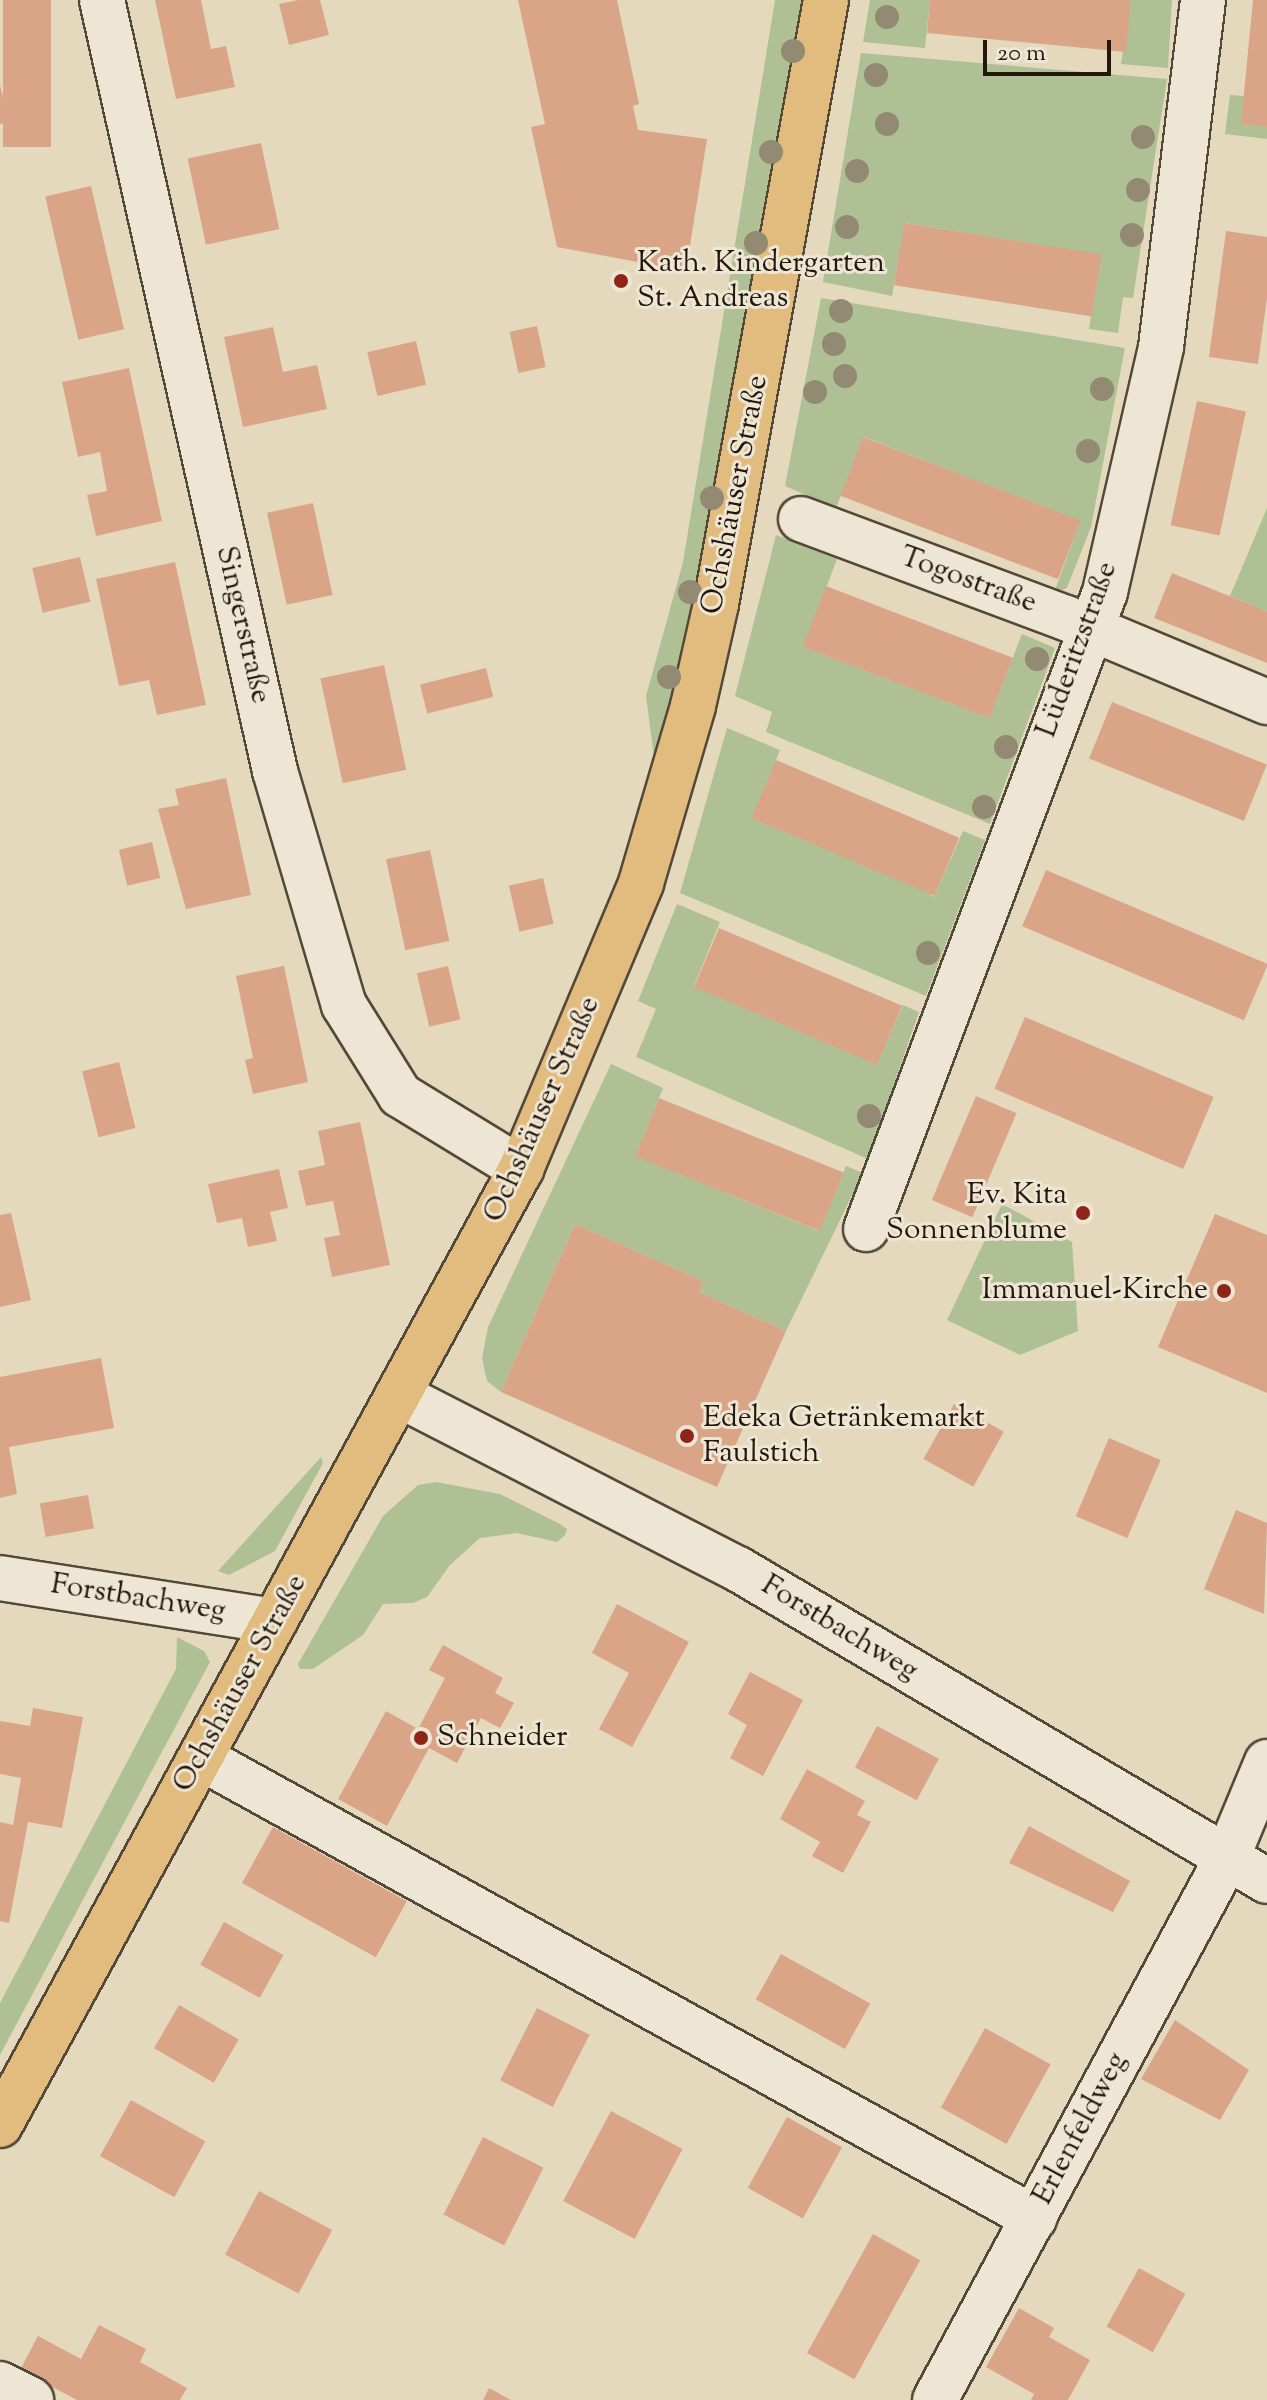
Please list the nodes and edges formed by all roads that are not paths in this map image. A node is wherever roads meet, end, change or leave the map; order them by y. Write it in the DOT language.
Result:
graph roads {
  1 [pos="102,0"];
  2 [pos="826,0"];
  3 [pos="1203,0"];
  4 [pos="801,519"];
  5 [pos="1090,628"];
  6 [pos="1267,702"];
  7 [pos="521,1169"];
  8 [pos="866,1229"];
  9 [pos="401,1396"];
  10 [pos="0,1578"];
  11 [pos="275,1621"];
  12 [pos="201,1758"];
  13 [pos="1267,1762"];
  14 [pos="1227,1858"];
  15 [pos="1267,1881"];
  16 [pos="0,2125"];
  17 [pos="1034,2218"];
  18 [pos="0,2384"];
  19 [pos="31,2400"];
  20 [pos="935,2400"];
  1 -- 7 [label="street, Singerstraße"];
  2 -- 7 [label="main road, Ochshäuser Straße"];
  3 -- 5 [label="street, Lüderitzstraße"];
  4 -- 5 [label="street, Togostraße"];
  5 -- 6 [label="street, Togostraße"];
  5 -- 8 [label="street, Lüderitzstraße"];
  7 -- 9 [label="main road, Ochshäuser Straße"];
  9 -- 11 [label="main road, Ochshäuser Straße"];
  9 -- 14 [label="street, Forstbachweg"];
  10 -- 11 [label="street, Forstbachweg"];
  11 -- 12 [label="main road, Ochshäuser Straße"];
  12 -- 16 [label="main road, Ochshäuser Straße"];
  12 -- 17 [label="street"];
  13 -- 14 [label="street, Erlenfeldweg"];
  14 -- 15 [label="street, Forstbachweg"];
  14 -- 17 [label="street, Erlenfeldweg"];
  17 -- 20 [label="street, Erlenfeldweg"];
  18 -- 19 [label="street"];
}
